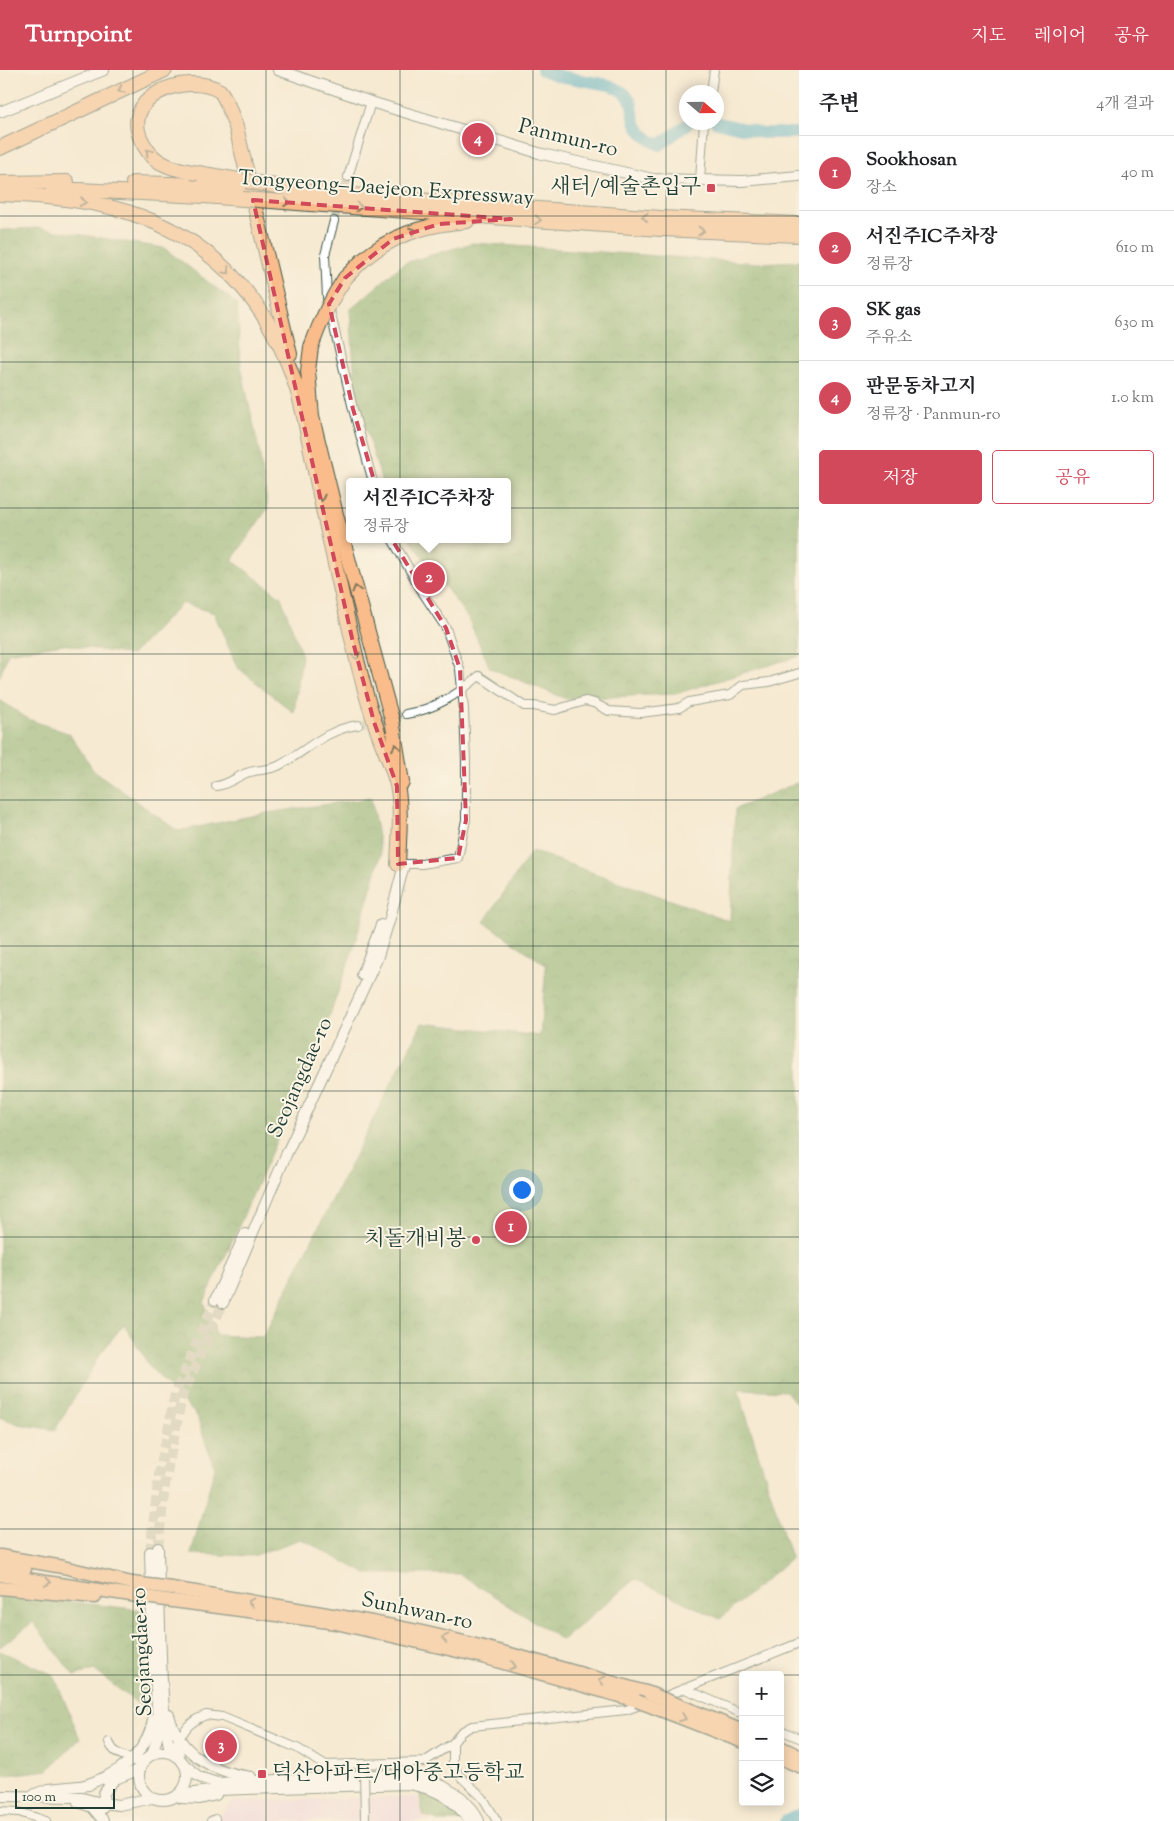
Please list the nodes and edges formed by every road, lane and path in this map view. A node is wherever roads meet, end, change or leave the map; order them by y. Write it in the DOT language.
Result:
graph roads {
  1 [pos="104,70"];
  2 [pos="165,70"];
  3 [pos="203,70"];
  4 [pos="278,70"];
  5 [pos="714,70"];
  6 [pos="712,85"];
  7 [pos="371,102"];
  8 [pos="0,112"];
  9 [pos="704,130"];
  10 [pos="0,148"];
  11 [pos="799,176"];
  12 [pos="348,177"];
  13 [pos="700,180"];
  14 [pos="0,183"];
  15 [pos="203,191"];
  16 [pos="0,193"];
  17 [pos="311,198"];
  18 [pos="512,218"];
  19 [pos="334,221"];
  20 [pos="799,224"];
  21 [pos="799,235"];
  22 [pos="296,386"];
  23 [pos="312,417"];
  24 [pos="372,478"];
  25 [pos="394,543"];
  26 [pos="799,672"];
  27 [pos="462,690"];
  28 [pos="406,714"];
  29 [pos="358,725"];
  30 [pos="216,786"];
  31 [pos="401,864"];
  32 [pos="219,1302"];
  33 [pos="0,1556"];
  34 [pos="0,1566"];
  35 [pos="0,1575"];
  36 [pos="0,1588"];
  37 [pos="131,1589"];
  38 [pos="799,1643"];
  39 [pos="163,1688"];
  40 [pos="685,1689"];
  41 [pos="156,1699"];
  42 [pos="739,1712"];
  43 [pos="739,1729"];
  44 [pos="784,1732"];
  45 [pos="179,1738"];
  46 [pos="799,1738"];
  47 [pos="739,1740"];
  48 [pos="109,1742"];
  49 [pos="453,1743"];
  50 [pos="784,1750"];
  51 [pos="171,1753"];
  52 [pos="799,1756"];
  53 [pos="132,1759"];
  54 [pos="784,1760"];
  55 [pos="145,1762"];
  56 [pos="182,1762"];
  57 [pos="799,1766"];
  58 [pos="363,1768"];
  59 [pos="267,1779"];
  60 [pos="114,1780"];
  61 [pos="82,1786"];
  62 [pos="3,1794"];
  63 [pos="32,1796"];
  64 [pos="64,1796"];
  65 [pos="176,1796"];
  66 [pos="152,1798"];
  67 [pos="102,1803"];
  68 [pos="119,1805"];
  69 [pos="0,1812"];
  70 [pos="103,1820"];
  71 [pos="365,1820"];
  72 [pos="46,1821"];
  73 [pos="470,1821"];
  74 [pos="479,1821"];
  75 [pos="497,1821"];
  1 -- 8 [label="street"];
  2 -- 10 [label="highway, one-way"];
  3 -- 23 [label="highway"];
  4 -- 7 [label="street, Panmun-ro"];
  5 -- 6 [label="street"];
  7 -- 12 [label="street"];
  7 -- 13 [label="street, Panmun-ro"];
  9 -- 13 [label="street"];
  11 -- 13 [label="street, Panmun-ro"];
  14 -- 15 [label="highway, Tongyeong–Daejeon Expressway"];
  15 -- 16 [label="highway, Tongyeong–Daejeon Expressway"];
  15 -- 17 [label="highway, Tongyeong–Daejeon Expressway, bridge"];
  16 -- 22 [label="highway, one-way"];
  17 -- 18 [label="highway, Tongyeong–Daejeon Expressway, one-way"];
  20 -- 17 [label="highway, Tongyeong–Daejeon Expressway, one-way"];
  17 -- 22 [label="highway, one-way, bridge"];
  18 -- 21 [label="highway, Tongyeong–Daejeon Expressway, one-way"];
  23 -- 18 [label="highway, one-way, bridge"];
  19 -- 24 [label="street"];
  22 -- 31 [label="highway, one-way"];
  31 -- 23 [label="highway, one-way"];
  25 -- 27 [label="street"];
  26 -- 27 [label="street"];
  27 -- 28 [label="street"];
  27 -- 31 [label="street"];
  29 -- 30 [label="street"];
  31 -- 32 [label="street, Seojangdae-ro"];
  33 -- 37 [label="highway"];
  34 -- 37 [label="highway"];
  35 -- 37 [label="highway, one-way"];
  36 -- 37 [label="highway"];
  43 -- 37 [label="highway, Sunhwan-ro, one-way, bridge"];
  37 -- 47 [label="highway, Sunhwan-ro, one-way, bridge"];
  38 -- 40 [label="street"];
  39 -- 41 [label="street, Seojangdae-ro"];
  39 -- 45 [label="street"];
  39 -- 51 [label="street, Seojangdae-ro"];
  40 -- 42 [label="street"];
  40 -- 49 [label="street"];
  41 -- 53 [label="street"];
  41 -- 55 [label="street, Seojangdae-ro"];
  44 -- 46 [label="street"];
  45 -- 51 [label="street"];
  45 -- 56 [label="street"];
  45 -- 58 [label="street"];
  45 -- 59 [label="street"];
  48 -- 53 [label="street"];
  49 -- 58 [label="street"];
  49 -- 75 [label="street"];
  50 -- 52 [label="highway"];
  51 -- 55 [label="street"];
  51 -- 56 [label="street"];
  53 -- 55 [label="street"];
  53 -- 61 [label="street"];
  54 -- 57 [label="highway"];
  55 -- 60 [label="street"];
  55 -- 66 [label="street"];
  56 -- 59 [label="street"];
  56 -- 65 [label="street"];
  58 -- 71 [label="street, bridge"];
  59 -- 74 [label="street"];
  60 -- 61 [label="street"];
  60 -- 67 [label="street"];
  61 -- 63 [label="street"];
  62 -- 63 [label="street"];
  63 -- 64 [label="street"];
  64 -- 67 [label="street"];
  64 -- 70 [label="street"];
  65 -- 66 [label="street"];
  65 -- 73 [label="street"];
  66 -- 68 [label="street"];
  67 -- 68 [label="street"];
  67 -- 70 [label="street"];
  68 -- 70 [label="street"];
  69 -- 72 [label="street"];
}
